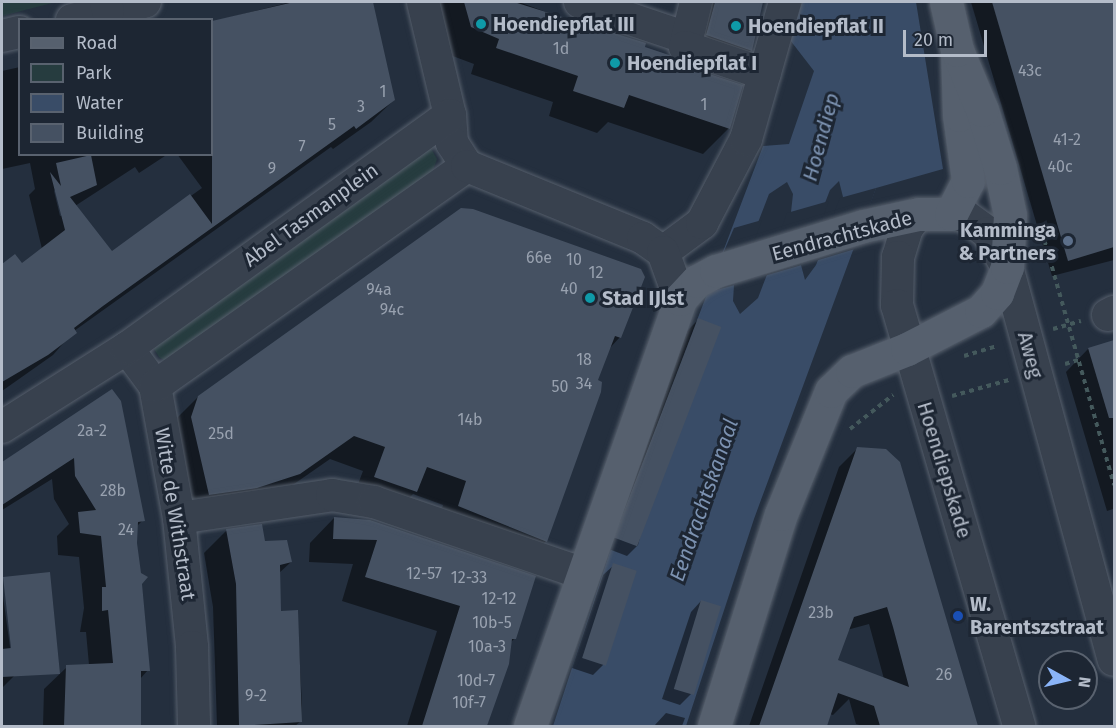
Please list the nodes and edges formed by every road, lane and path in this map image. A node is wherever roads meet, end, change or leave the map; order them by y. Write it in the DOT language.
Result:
graph roads {
  1 [pos="145,2"];
  2 [pos="423,2"];
  3 [pos="580,2"];
  4 [pos="696,2"];
  5 [pos="785,2"];
  6 [pos="946,2"];
  7 [pos="107,6"];
  8 [pos="77,18"];
  9 [pos="18,32"];
  10 [pos="2,36"];
  11 [pos="687,38"];
  12 [pos="957,50"];
  13 [pos="765,74"];
  14 [pos="450,115"];
  15 [pos="467,166"];
  16 [pos="918,214"];
  17 [pos="951,214"];
  18 [pos="663,252"];
  19 [pos="1007,267"];
  20 [pos="680,299"];
  21 [pos="1025,337"];
  22 [pos="127,348"];
  23 [pos="1078,360"];
  24 [pos="1035,373"];
  25 [pos="915,376"];
  26 [pos="155,386"];
  27 [pos="2,427"];
  28 [pos="844,436"];
  29 [pos="1114,485"];
  30 [pos="179,518"];
  31 [pos="584,574"];
  32 [pos="1114,660"];
  33 [pos="194,726"];
  34 [pos="530,726"];
  35 [pos="714,726"];
  36 [pos="1019,726"];
  1 -- 7 [label="street"];
  2 -- 14 [label="street"];
  3 -- 11 [label="street"];
  4 -- 11 [label="street"];
  5 -- 13 [label="street"];
  6 -- 12 [label="main road, Aweg"];
  7 -- 8 [label="street"];
  9 -- 10 [label="street"];
  11 -- 13 [label="street"];
  12 -- 17 [label="main road, Aweg"];
  12 -- 19 [label="main road, Aweg"];
  13 -- 18 [label="street"];
  14 -- 15 [label="street"];
  14 -- 22 [label="street, Abel Tasmanplein"];
  15 -- 18 [label="street"];
  15 -- 26 [label="street"];
  16 -- 17 [label="main road, Eendrachtskade"];
  16 -- 20 [label="main road, Eendrachtskade"];
  16 -- 25 [label="street, Hoendiepskade"];
  17 -- 19 [label="street, Eendrachtskade"];
  18 -- 20 [label="street"];
  19 -- 21 [label="street, Aweg"];
  19 -- 25 [label="main road"];
  20 -- 31 [label="main road, Eendrachtskade"];
  21 -- 23 [label="path"];
  21 -- 24 [label="street, Aweg"];
  21 -- 25 [label="path"];
  22 -- 26 [label="street, Witte de Withstraat"];
  22 -- 27 [label="street, Abel Tasmanplein"];
  23 -- 24 [label="path"];
  23 -- 29 [label="path"];
  24 -- 25 [label="path"];
  24 -- 32 [label="street, Aweg"];
  25 -- 28 [label="path"];
  25 -- 35 [label="main road"];
  25 -- 36 [label="street, Hoendiepskade"];
  26 -- 30 [label="street, Witte de Withstraat"];
  30 -- 31 [label="street"];
  30 -- 33 [label="street, Witte de Withstraat"];
  31 -- 34 [label="main road, Eendrachtskade"];
}
